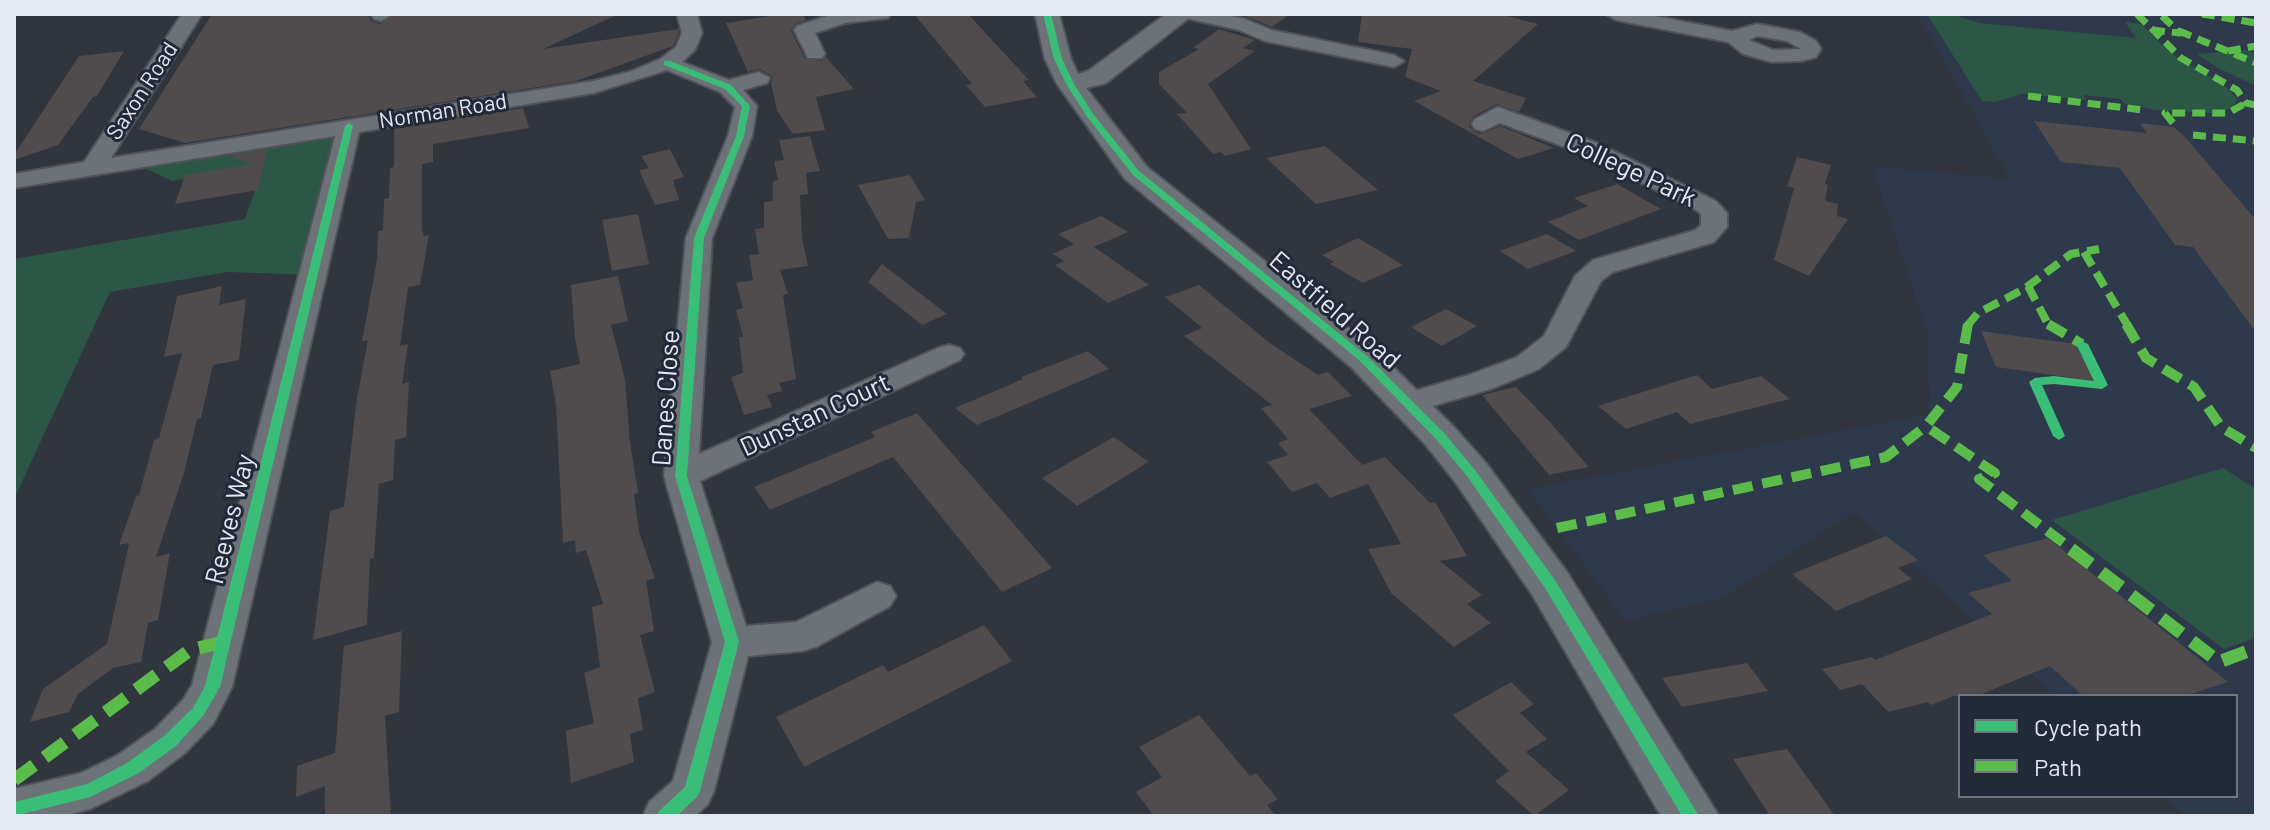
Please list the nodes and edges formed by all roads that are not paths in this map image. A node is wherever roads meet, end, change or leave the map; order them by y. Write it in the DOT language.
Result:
graph roads {
  1 [pos="192,14"];
  2 [pos="687,14"];
  3 [pos="881,14"];
  4 [pos="1047,14"];
  5 [pos="1182,14"];
  6 [pos="1193,14"];
  7 [pos="1616,14"];
  8 [pos="840,16"];
  9 [pos="1737,38"];
  10 [pos="815,54"];
  11 [pos="1394,61"];
  12 [pos="667,63"];
  13 [pos="759,77"];
  14 [pos="1070,84"];
  15 [pos="728,87"];
  16 [pos="1494,114"];
  17 [pos="349,126"];
  18 [pos="93,167"];
  19 [pos="14,181"];
  20 [pos="949,354"];
  21 [pos="1408,403"];
  22 [pos="681,476"];
  23 [pos="877,596"];
  24 [pos="732,642"];
  25 [pos="14,809"];
  26 [pos="665,816"];
  27 [pos="1691,816"];
  1 -- 18 [label="street, Saxon Road"];
  2 -- 12 [label="street, Norman Road"];
  3 -- 8 [label="street"];
  4 -- 14 [label="street, Eastfield Road"];
  5 -- 14 [label="street"];
  6 -- 11 [label="street"];
  7 -- 9 [label="street"];
  8 -- 10 [label="street"];
  12 -- 15 [label="street"];
  12 -- 17 [label="street, Norman Road"];
  13 -- 15 [label="street"];
  14 -- 21 [label="street, Eastfield Road"];
  15 -- 22 [label="street, Danes Close"];
  16 -- 21 [label="street, College Park"];
  17 -- 18 [label="street, Norman Road"];
  17 -- 25 [label="street, Reeves Way"];
  18 -- 19 [label="street, Norman Road"];
  20 -- 22 [label="street, Dunstan Court"];
  21 -- 27 [label="street, Eastfield Road"];
  22 -- 24 [label="street, Danes Close"];
  23 -- 24 [label="street"];
  24 -- 26 [label="street"];
}
